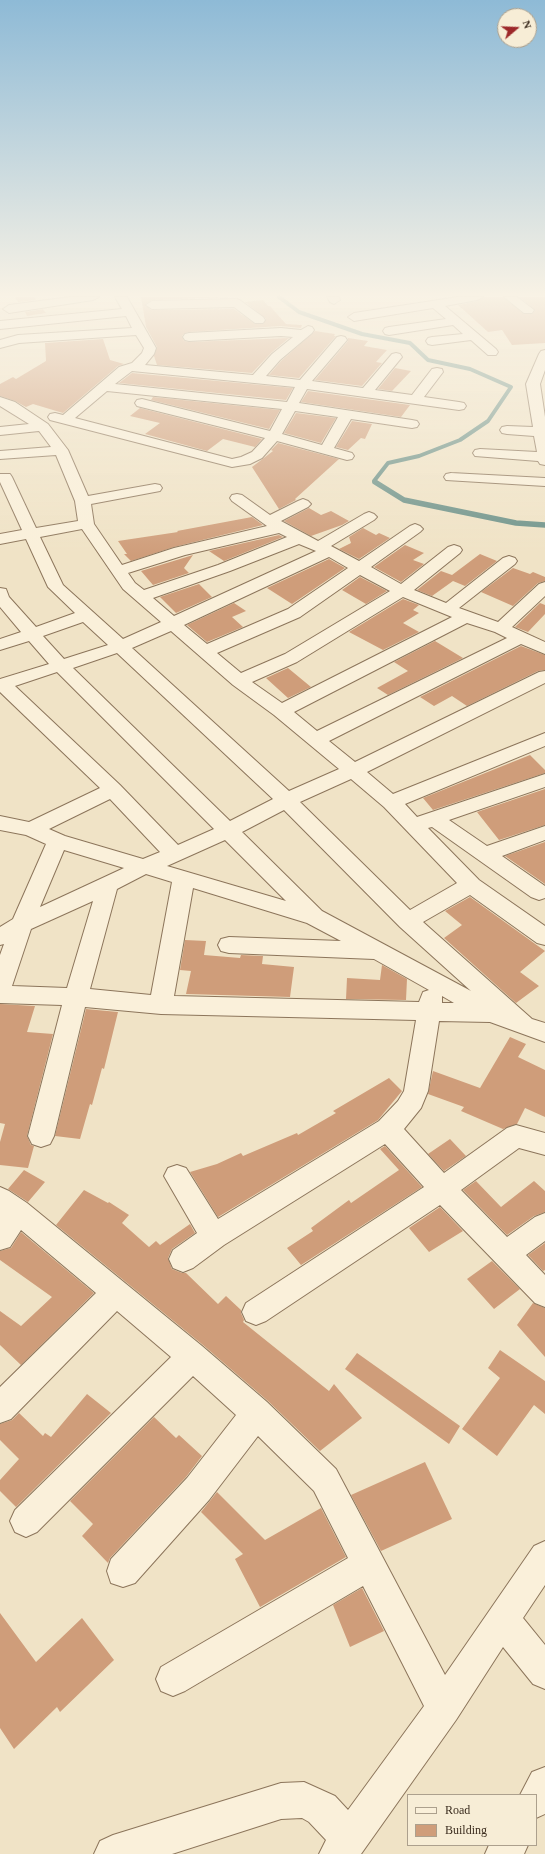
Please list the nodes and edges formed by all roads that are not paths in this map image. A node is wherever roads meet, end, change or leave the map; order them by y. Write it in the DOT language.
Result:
graph roads {
  1 [pos="109,384"];
  2 [pos="299,384"];
  3 [pos="303,384"];
  4 [pos="374,384"];
  5 [pos="428,384"];
  6 [pos="533,384"];
  7 [pos="105,387"];
  8 [pos="366,393"];
  9 [pos="415,400"];
  10 [pos="243,402"];
  11 [pos="5,403"];
  12 [pos="142,404"];
  13 [pos="291,406"];
  14 [pos="459,406"];
  15 [pos="346,415"];
  16 [pos="66,420"];
  17 [pos="224,424"];
  18 [pos="412,424"];
  19 [pos="43,427"];
  20 [pos="507,430"];
  21 [pos="0,431"];
  22 [pos="543,432"];
  23 [pos="274,436"];
  24 [pos="61,450"];
  25 [pos="326,450"];
  26 [pos="480,453"];
  27 [pos="0,455"];
  28 [pos="347,456"];
  29 [pos="545,458"];
  30 [pos="5,477"];
  31 [pos="451,477"];
  32 [pos="545,482"];
  33 [pos="156,488"];
  34 [pos="237,498"];
  35 [pos="82,501"];
  36 [pos="303,504"];
  37 [pos="369,518"];
  38 [pos="86,524"];
  39 [pos="275,524"];
  40 [pos="415,529"];
  41 [pos="31,533"];
  42 [pos="299,538"];
  43 [pos="0,539"];
  44 [pos="325,549"];
  45 [pos="454,550"];
  46 [pos="509,561"];
  47 [pos="360,568"];
  48 [pos="118,571"];
  49 [pos="545,587"];
  50 [pos="402,591"];
  51 [pos="0,593"];
  52 [pos="142,596"];
  53 [pos="447,610"];
  54 [pos="86,615"];
  55 [pos="466,617"];
  56 [pos="174,624"];
  57 [pos="501,628"];
  58 [pos="33,634"];
  59 [pos="522,637"];
  60 [pos="0,645"];
  61 [pos="119,647"];
  62 [pos="545,649"];
  63 [pos="206,651"];
  64 [pos="60,665"];
  65 [pos="545,676"];
  66 [pos="239,681"];
  67 [pos="1,684"];
  68 [pos="281,711"];
  69 [pos="545,739"];
  70 [pos="315,740"];
  71 [pos="353,771"];
  72 [pos="545,780"];
  73 [pos="113,790"];
  74 [pos="286,800"];
  75 [pos="391,802"];
  76 [pos="433,818"];
  77 [pos="0,823"];
  78 [pos="414,827"];
  79 [pos="30,829"];
  80 [pos="227,831"];
  81 [pos="545,833"];
  82 [pos="58,841"];
  83 [pos="485,854"];
  84 [pos="175,855"];
  85 [pos="145,866"];
  86 [pos="184,878"];
  87 [pos="108,884"];
  88 [pos="471,884"];
  89 [pos="542,891"];
  90 [pos="502,905"];
  91 [pos="315,917"];
  92 [pos="408,921"];
  93 [pos="22,924"];
  94 [pos="0,937"];
  95 [pos="545,937"];
  96 [pos="229,944"];
  97 [pos="381,952"];
  98 [pos="434,981"];
  99 [pos="0,988"];
  100 [pos="0,994"];
  101 [pos="76,997"];
  102 [pos="161,1005"];
  103 [pos="429,1012"];
  104 [pos="492,1013"];
  105 [pos="524,1025"];
  106 [pos="545,1033"];
  107 [pos="388,1129"];
  108 [pos="41,1136"];
  109 [pos="545,1144"];
  110 [pos="177,1176"];
  111 [pos="442,1189"];
  112 [pos="9,1205"];
  113 [pos="545,1225"];
  114 [pos="214,1236"];
  115 [pos="0,1238"];
  116 [pos="505,1255"];
  117 [pos="183,1259"];
  118 [pos="116,1293"];
  119 [pos="545,1294"];
  120 [pos="256,1312"];
  121 [pos="192,1356"];
  122 [pos="0,1408"];
  123 [pos="256,1413"];
  124 [pos="26,1520"];
  125 [pos="545,1557"];
  126 [pos="369,1564"];
  127 [pos="123,1571"];
  128 [pos="502,1619"];
  129 [pos="545,1672"];
  130 [pos="173,1679"];
  131 [pos="444,1708"];
  132 [pos="545,1785"];
  133 [pos="537,1798"];
  134 [pos="344,1846"];
  135 [pos="114,1854"];
  1 -- 7 [label="street"];
  2 -- 3 [label="street"];
  3 -- 8 [label="street"];
  3 -- 13 [label="street"];
  4 -- 8 [label="street"];
  5 -- 9 [label="street"];
  6 -- 22 [label="street"];
  7 -- 10 [label="street"];
  7 -- 16 [label="street"];
  8 -- 9 [label="street"];
  9 -- 14 [label="street"];
  10 -- 13 [label="street"];
  10 -- 17 [label="street"];
  11 -- 16 [label="street"];
  11 -- 19 [label="street"];
  12 -- 17 [label="street"];
  13 -- 15 [label="street"];
  13 -- 23 [label="street"];
  15 -- 18 [label="street"];
  15 -- 25 [label="street"];
  16 -- 23 [label="street"];
  17 -- 23 [label="street"];
  19 -- 21 [label="street"];
  19 -- 24 [label="street"];
  20 -- 22 [label="street"];
  22 -- 29 [label="street"];
  23 -- 25 [label="street"];
  24 -- 27 [label="street"];
  24 -- 35 [label="street"];
  25 -- 28 [label="street"];
  26 -- 29 [label="street"];
  30 -- 41 [label="street"];
  31 -- 32 [label="street"];
  33 -- 35 [label="street"];
  34 -- 39 [label="street"];
  35 -- 38 [label="street"];
  36 -- 39 [label="street"];
  37 -- 44 [label="street"];
  38 -- 41 [label="street"];
  38 -- 48 [label="street"];
  39 -- 42 [label="street"];
  39 -- 48 [label="street"];
  40 -- 47 [label="street"];
  41 -- 43 [label="street"];
  41 -- 54 [label="street"];
  42 -- 44 [label="street"];
  42 -- 52 [label="street"];
  44 -- 47 [label="street"];
  44 -- 56 [label="street"];
  45 -- 50 [label="street"];
  46 -- 53 [label="street"];
  47 -- 50 [label="street"];
  47 -- 63 [label="street"];
  48 -- 52 [label="street"];
  49 -- 57 [label="street"];
  50 -- 53 [label="street"];
  50 -- 66 [label="street"];
  51 -- 58 [label="street"];
  52 -- 56 [label="street"];
  53 -- 55 [label="street"];
  54 -- 58 [label="street"];
  54 -- 61 [label="street"];
  55 -- 57 [label="street"];
  55 -- 68 [label="street"];
  56 -- 61 [label="street"];
  56 -- 63 [label="street"];
  57 -- 59 [label="street"];
  58 -- 60 [label="street"];
  58 -- 64 [label="street"];
  59 -- 62 [label="street"];
  59 -- 70 [label="street"];
  61 -- 64 [label="street"];
  61 -- 74 [label="street"];
  63 -- 66 [label="street"];
  64 -- 67 [label="street"];
  64 -- 80 [label="street"];
  65 -- 71 [label="street"];
  66 -- 68 [label="street"];
  67 -- 73 [label="street"];
  68 -- 70 [label="street"];
  69 -- 75 [label="street"];
  70 -- 71 [label="street"];
  71 -- 74 [label="street"];
  71 -- 75 [label="street"];
  72 -- 76 [label="street"];
  73 -- 79 [label="street"];
  73 -- 84 [label="street"];
  74 -- 80 [label="street"];
  74 -- 92 [label="street"];
  75 -- 78 [label="street"];
  76 -- 78 [label="street"];
  76 -- 83 [label="street"];
  77 -- 79 [label="street"];
  78 -- 88 [label="street"];
  79 -- 82 [label="street"];
  80 -- 84 [label="street"];
  80 -- 91 [label="street"];
  81 -- 83 [label="street"];
  82 -- 85 [label="street"];
  82 -- 93 [label="street"];
  83 -- 89 [label="street"];
  84 -- 85 [label="street"];
  85 -- 86 [label="street"];
  85 -- 87 [label="street"];
  86 -- 91 [label="street"];
  86 -- 102 [label="street"];
  87 -- 93 [label="street"];
  87 -- 101 [label="street"];
  88 -- 90 [label="street"];
  88 -- 92 [label="street"];
  89 -- 90 [label="street"];
  90 -- 95 [label="street"];
  91 -- 97 [label="street"];
  92 -- 105 [label="street"];
  93 -- 94 [label="street"];
  93 -- 99 [label="street"];
  96 -- 97 [label="street"];
  97 -- 98 [label="street"];
  98 -- 103 [label="street"];
  98 -- 104 [label="street"];
  100 -- 101 [label="street"];
  101 -- 102 [label="street"];
  101 -- 108 [label="street"];
  102 -- 103 [label="street"];
  103 -- 104 [label="street"];
  103 -- 107 [label="street"];
  104 -- 105 [label="street"];
  105 -- 106 [label="street"];
  107 -- 111 [label="street"];
  107 -- 114 [label="street"];
  109 -- 111 [label="street"];
  110 -- 114 [label="street"];
  111 -- 116 [label="street"];
  111 -- 120 [label="street"];
  112 -- 115 [label="street"];
  112 -- 118 [label="street"];
  113 -- 116 [label="street"];
  114 -- 117 [label="street"];
  116 -- 119 [label="street"];
  118 -- 121 [label="street"];
  118 -- 122 [label="street"];
  121 -- 123 [label="street"];
  121 -- 124 [label="street"];
  123 -- 126 [label="street"];
  123 -- 127 [label="street"];
  125 -- 128 [label="street"];
  126 -- 130 [label="street"];
  126 -- 131 [label="street"];
  128 -- 129 [label="street"];
  128 -- 131 [label="street"];
  131 -- 134 [label="street"];
  132 -- 133 [label="street"];
  134 -- 135 [label="street"];
}
